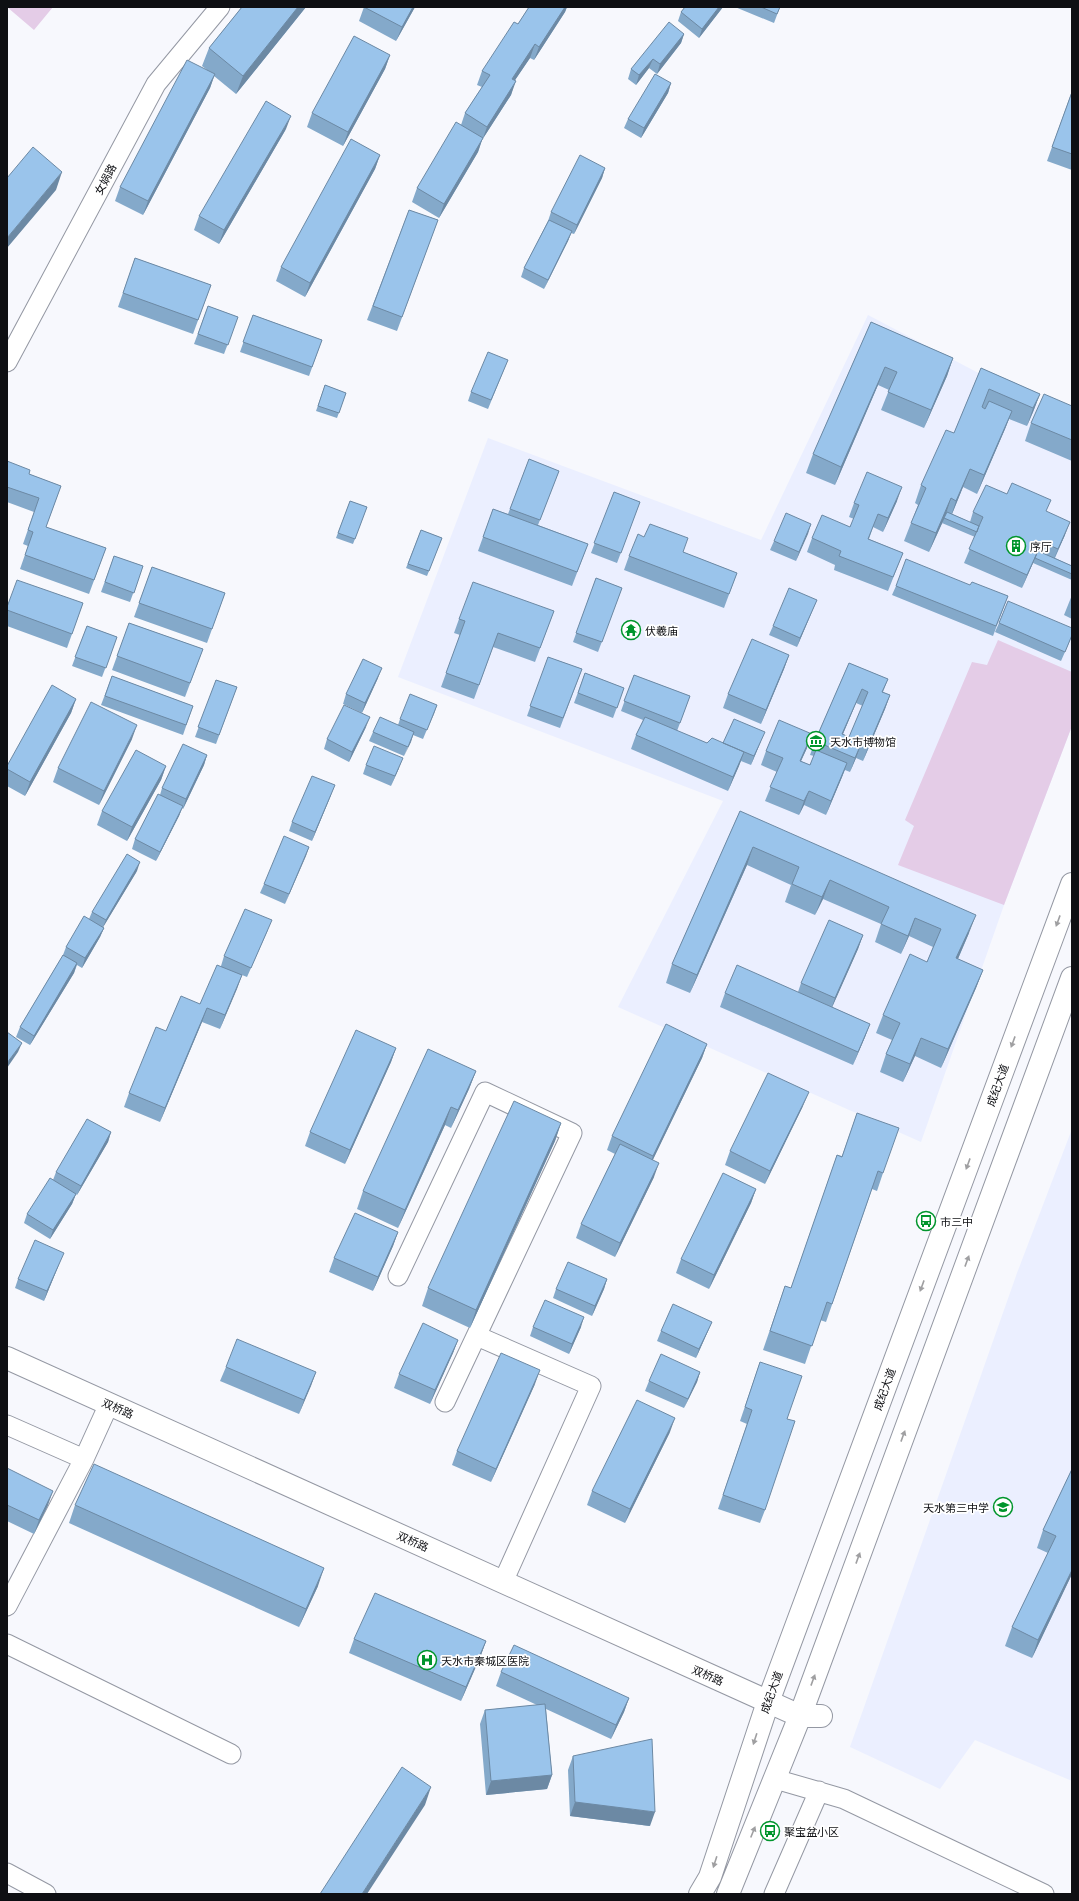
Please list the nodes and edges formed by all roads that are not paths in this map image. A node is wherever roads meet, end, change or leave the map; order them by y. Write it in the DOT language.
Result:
graph roads {
  1 [pos="220,7"];
  2 [pos="7,362"];
  3 [pos="1072,884"];
  4 [pos="1072,978"];
  5 [pos="398,1276"];
  6 [pos="476,1336"];
  7 [pos="7,1358"];
  8 [pos="445,1402"];
  9 [pos="108,1404"];
  10 [pos="7,1425"];
  11 [pos="84,1459"];
  12 [pos="503,1582"];
  13 [pos="7,1606"];
  14 [pos="7,1644"];
  15 [pos="768,1702"];
  16 [pos="810,1716"];
  17 [pos="231,1754"];
  18 [pos="775,1779"];
  19 [pos="819,1791"];
  20 [pos="7,1873"];
  21 [pos="46,1894"];
  22 [pos="700,1894"];
  23 [pos="728,1894"];
  24 [pos="774,1894"];
  25 [pos="1044,1894"];
  1 -- 2 [label="street, 女娲路"];
  3 -- 15 [label="main road, 成纪大道, one-way"];
  16 -- 4 [label="main road, one-way"];
  5 -- 6 [label="street"];
  6 -- 8 [label="street"];
  6 -- 12 [label="street"];
  7 -- 9 [label="main road, 双桥路"];
  9 -- 11 [label="street"];
  9 -- 12 [label="main road, 双桥路"];
  10 -- 11 [label="street"];
  11 -- 13 [label="street"];
  12 -- 15 [label="main road, 双桥路"];
  14 -- 17 [label="street"];
  15 -- 16 [label="main road, 双桥路"];
  15 -- 22 [label="main road, 成纪大道, one-way"];
  16 -- 18 [label="main road"];
  18 -- 19 [label="street"];
  23 -- 18 [label="main road, one-way"];
  19 -- 24 [label="street"];
  19 -- 25 [label="street"];
  20 -- 21 [label="street"];
}
